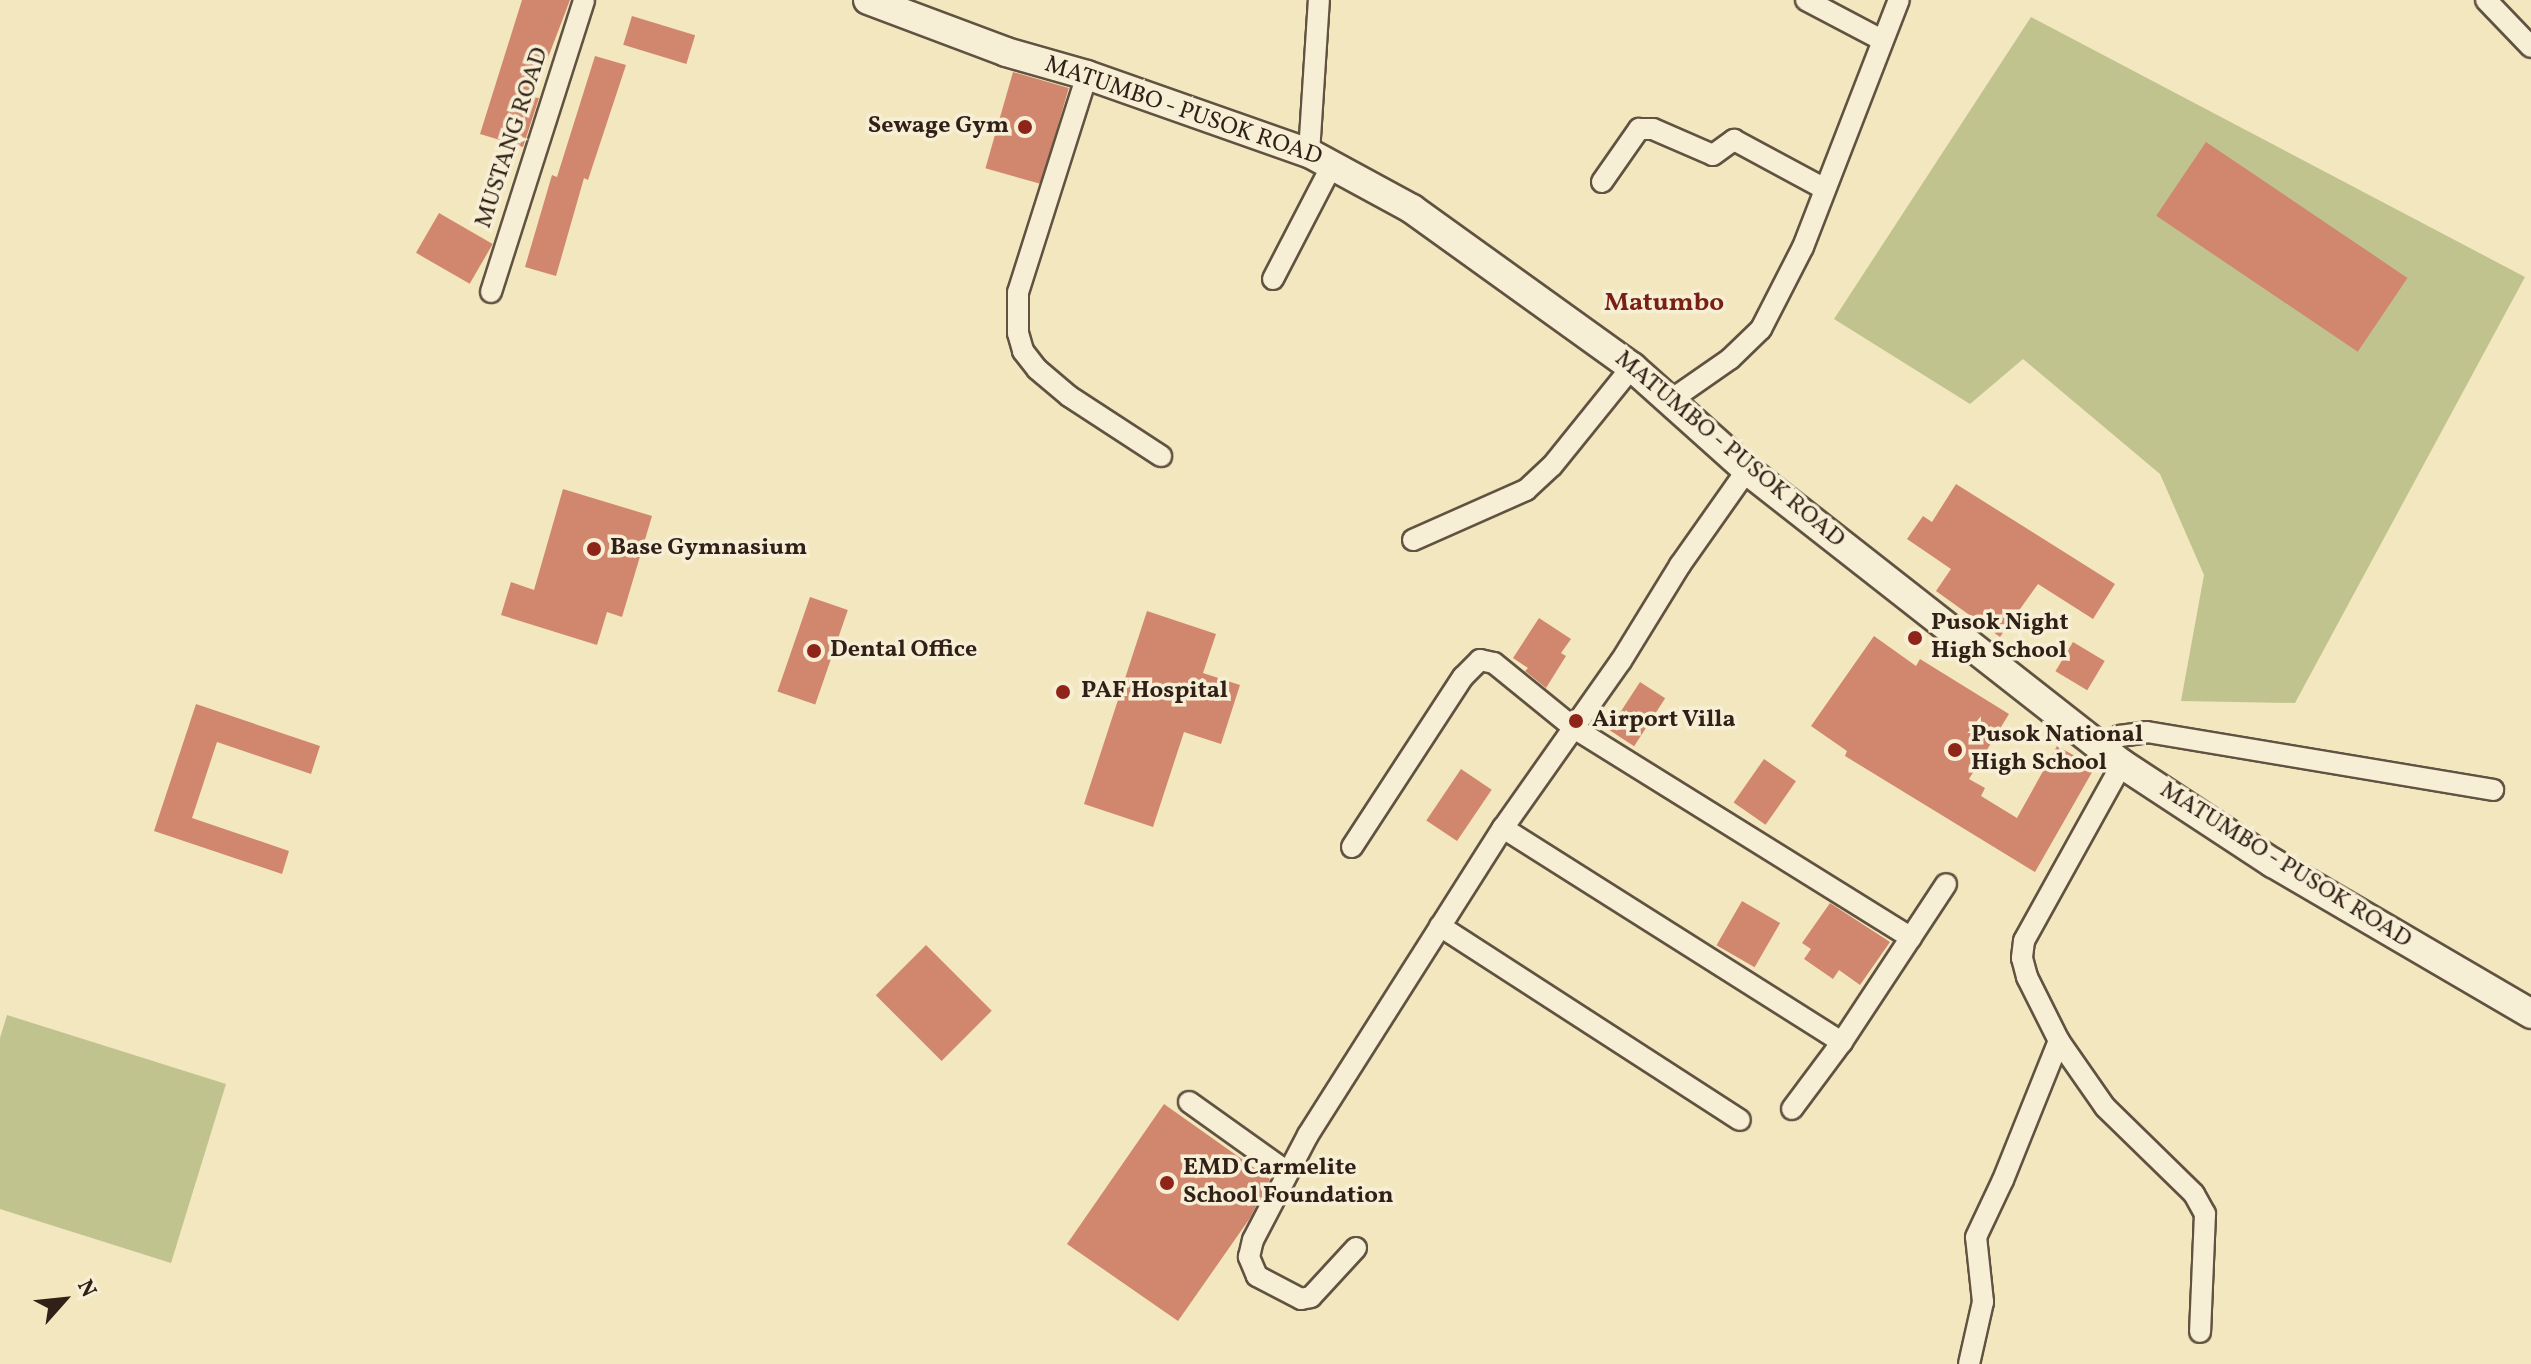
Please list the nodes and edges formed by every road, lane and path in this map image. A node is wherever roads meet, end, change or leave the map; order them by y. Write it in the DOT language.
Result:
graph roads {
  1 [pos="584,0"];
  2 [pos="868,0"];
  3 [pos="1319,0"];
  4 [pos="1806,0"];
  5 [pos="1899,0"];
  6 [pos="2486,0"];
  7 [pos="1882,40"];
  8 [pos="2531,47"];
  9 [pos="1087,75"];
  10 [pos="1320,159"];
  11 [pos="1602,182"];
  12 [pos="1825,189"];
  13 [pos="1273,279"];
  14 [pos="491,292"];
  15 [pos="1632,367"];
  16 [pos="1671,400"];
  17 [pos="1161,456"];
  18 [pos="1747,470"];
  19 [pos="1413,540"];
  20 [pos="1574,728"];
  21 [pos="2111,756"];
  22 [pos="2493,790"];
  23 [pos="1503,828"];
  24 [pos="1352,847"];
  25 [pos="1946,884"];
  26 [pos="1440,926"];
  27 [pos="1911,938"];
  28 [pos="2531,1014"];
  29 [pos="2059,1041"];
  30 [pos="1842,1042"];
  31 [pos="1189,1102"];
  32 [pos="1792,1109"];
  33 [pos="1740,1120"];
  34 [pos="1287,1172"];
  35 [pos="1356,1248"];
  36 [pos="2200,1332"];
  37 [pos="1969,1364"];
  1 -- 14 [label="street, MUSTANG ROAD"];
  2 -- 9 [label="street, MATUMBO - PUSOK ROAD"];
  3 -- 10 [label="street"];
  4 -- 7 [label="street"];
  5 -- 7 [label="street"];
  6 -- 8 [label="street"];
  7 -- 12 [label="street"];
  9 -- 10 [label="street, MATUMBO - PUSOK ROAD"];
  9 -- 17 [label="street"];
  10 -- 13 [label="street"];
  10 -- 15 [label="street, MATUMBO - PUSOK ROAD"];
  11 -- 12 [label="street"];
  12 -- 16 [label="street"];
  15 -- 16 [label="street, MATUMBO - PUSOK ROAD"];
  15 -- 19 [label="street"];
  16 -- 18 [label="street, MATUMBO - PUSOK ROAD"];
  18 -- 20 [label="street"];
  18 -- 21 [label="street, MATUMBO - PUSOK ROAD"];
  20 -- 23 [label="street"];
  20 -- 24 [label="street"];
  20 -- 27 [label="street"];
  21 -- 22 [label="street"];
  21 -- 28 [label="street, MATUMBO - PUSOK ROAD"];
  21 -- 29 [label="street"];
  23 -- 26 [label="street"];
  23 -- 30 [label="street"];
  25 -- 27 [label="street"];
  26 -- 33 [label="street"];
  26 -- 34 [label="street"];
  27 -- 30 [label="street"];
  29 -- 36 [label="street"];
  29 -- 37 [label="street"];
  30 -- 32 [label="street"];
  31 -- 34 [label="street"];
  34 -- 35 [label="street"];
}
